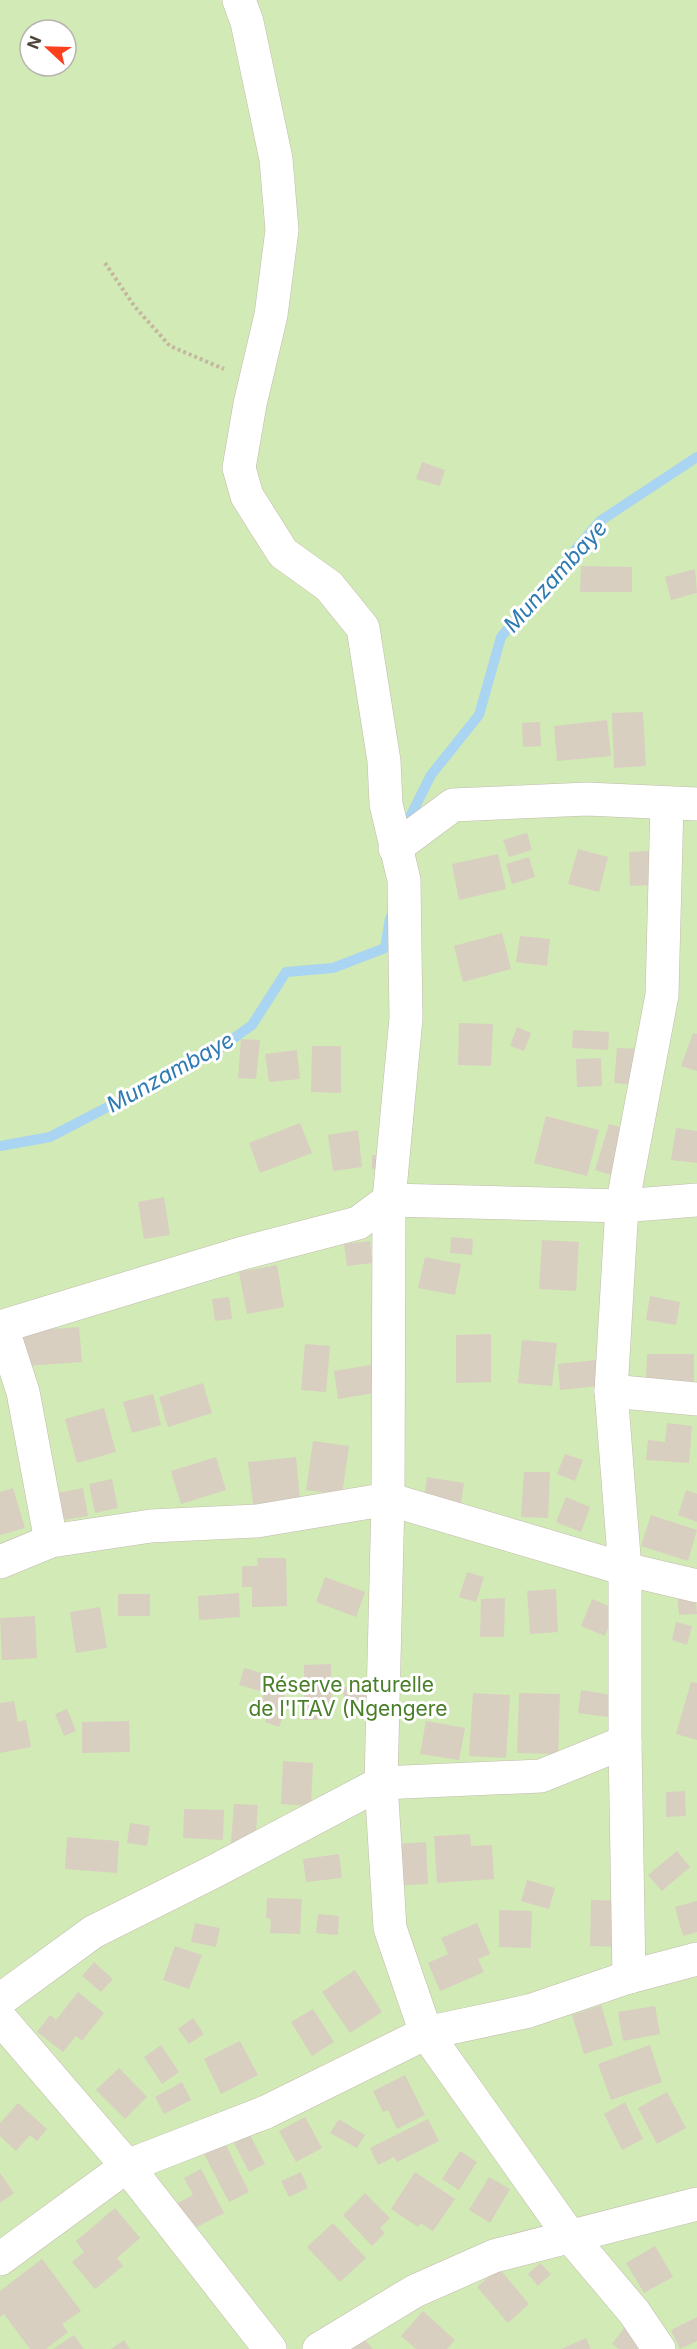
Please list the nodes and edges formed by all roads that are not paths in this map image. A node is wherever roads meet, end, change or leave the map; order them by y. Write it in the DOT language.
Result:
graph roads {
  1 [pos="239,0"];
  2 [pos="682,803"];
  3 [pos="395,848"];
  4 [pos="388,1200"];
  5 [pos="697,1200"];
  6 [pos="622,1206"];
  7 [pos="1,1327"];
  8 [pos="611,1391"];
  9 [pos="697,1400"];
  10 [pos="388,1499"];
  11 [pos="51,1541"];
  12 [pos="0,1562"];
  13 [pos="625,1569"];
  14 [pos="697,1586"];
  15 [pos="625,1742"];
  16 [pos="381,1783"];
  17 [pos="697,1959"];
  18 [pos="629,1977"];
  19 [pos="0,2000"];
  20 [pos="0,2018"];
  21 [pos="426,2033"];
  22 [pos="127,2166"];
  23 [pos="697,2204"];
  24 [pos="569,2235"];
  25 [pos="0,2259"];
  26 [pos="270,2349"];
  27 [pos="319,2349"];
  28 [pos="659,2349"];
  1 -- 3 [label="street"];
  2 -- 3 [label="street"];
  2 -- 6 [label="street"];
  3 -- 4 [label="street"];
  4 -- 6 [label="street"];
  4 -- 7 [label="street"];
  4 -- 10 [label="street"];
  5 -- 6 [label="street"];
  6 -- 8 [label="street"];
  7 -- 11 [label="street"];
  8 -- 9 [label="street"];
  8 -- 13 [label="street"];
  10 -- 11 [label="street"];
  10 -- 13 [label="street"];
  10 -- 16 [label="street"];
  11 -- 12 [label="street"];
  13 -- 14 [label="street"];
  13 -- 15 [label="street"];
  15 -- 16 [label="street"];
  15 -- 18 [label="street"];
  16 -- 19 [label="street"];
  16 -- 21 [label="street"];
  17 -- 18 [label="street"];
  18 -- 21 [label="street"];
  20 -- 22 [label="street"];
  21 -- 22 [label="street"];
  21 -- 24 [label="street"];
  22 -- 25 [label="street"];
  22 -- 26 [label="street"];
  23 -- 24 [label="street"];
  24 -- 27 [label="street"];
  24 -- 28 [label="street"];
}
